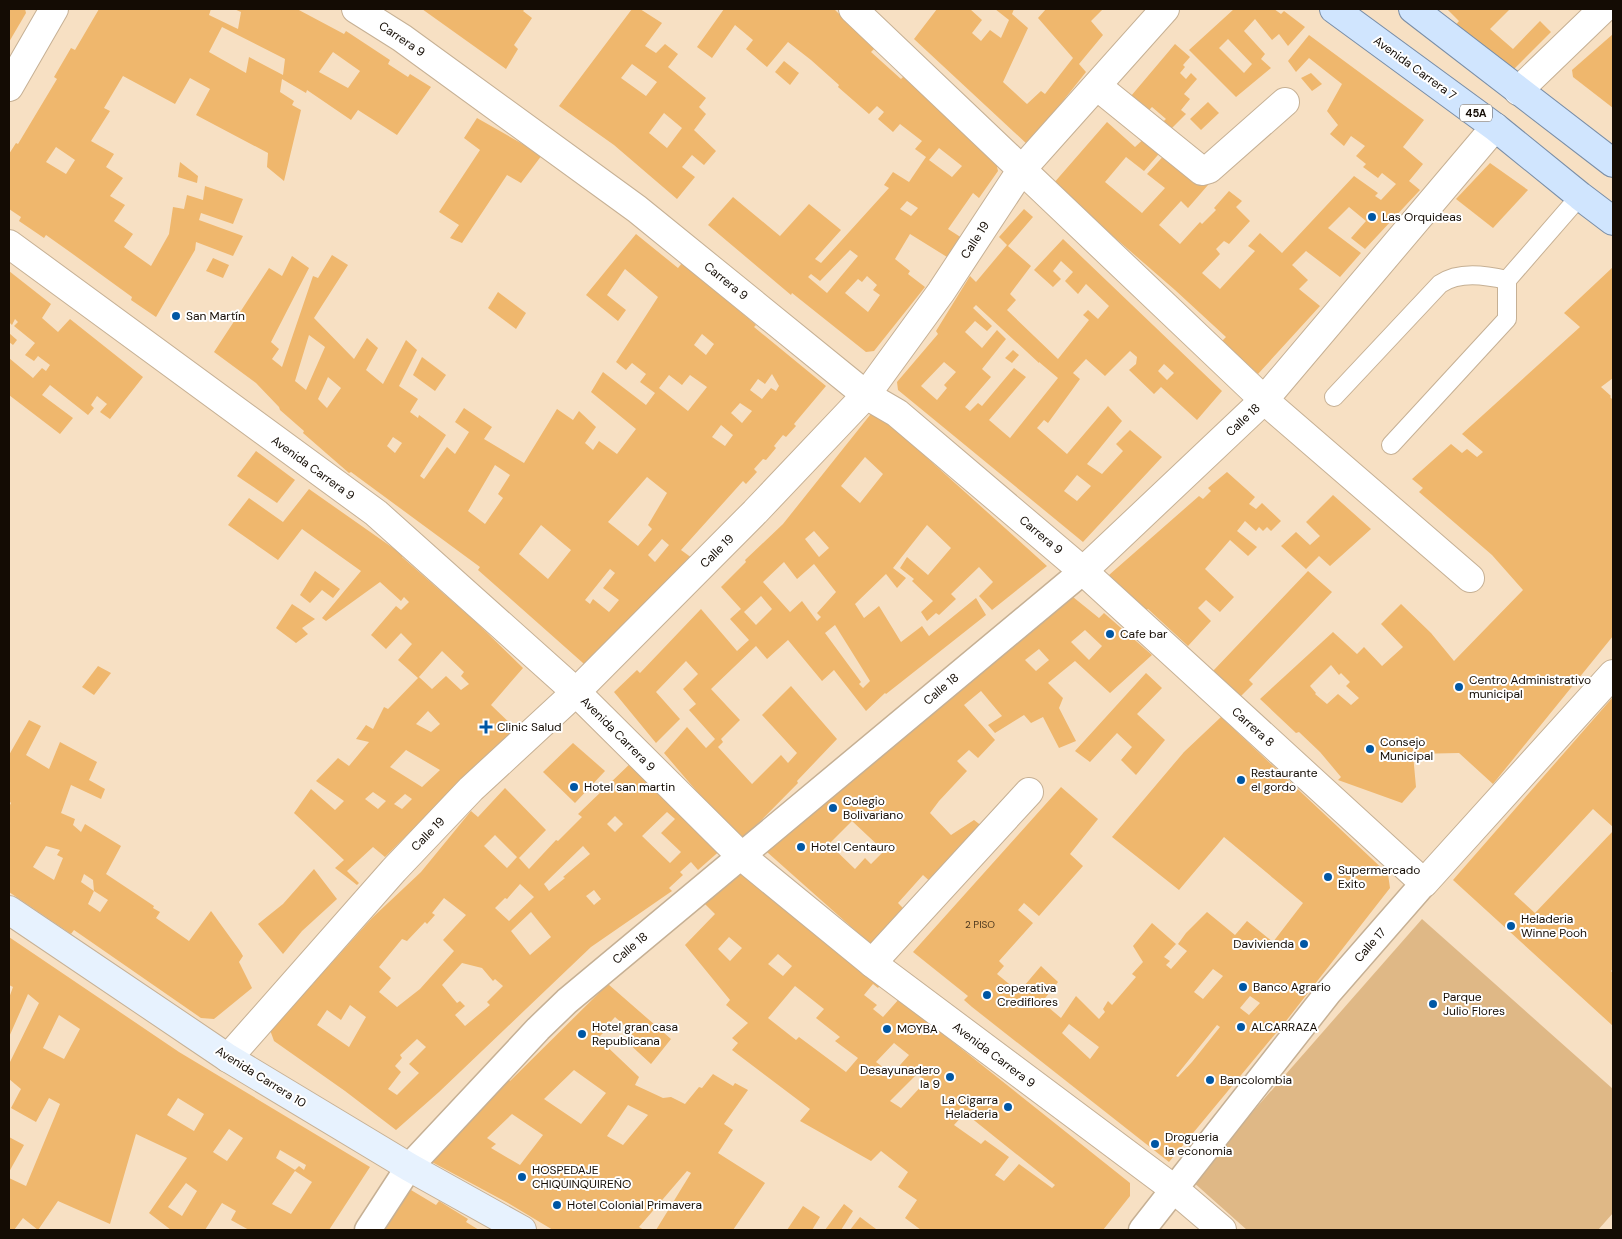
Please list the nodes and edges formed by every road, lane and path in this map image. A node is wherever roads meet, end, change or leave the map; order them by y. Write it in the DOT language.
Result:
graph roads {
  1 [pos="54,9"];
  2 [pos="356,9"];
  3 [pos="853,9"];
  4 [pos="1165,9"];
  5 [pos="1334,9"];
  6 [pos="1413,9"];
  7 [pos="1603,9"];
  8 [pos="1097,86"];
  9 [pos="9,87"];
  10 [pos="1518,90"];
  11 [pos="1285,102"];
  12 [pos="1495,127"];
  13 [pos="1613,163"];
  14 [pos="1022,169"];
  15 [pos="1580,196"];
  16 [pos="1613,221"];
  17 [pos="9,244"];
  18 [pos="1507,280"];
  19 [pos="866,395"];
  20 [pos="1334,397"];
  21 [pos="1264,400"];
  22 [pos="1391,445"];
  23 [pos="1083,571"];
  24 [pos="1470,578"];
  25 [pos="1613,674"];
  26 [pos="576,692"];
  27 [pos="1029,792"];
  28 [pos="740,855"];
  29 [pos="1424,883"];
  30 [pos="9,910"];
  31 [pos="872,963"];
  32 [pos="228,1058"];
  33 [pos="409,1167"];
  34 [pos="1174,1189"];
  35 [pos="368,1230"];
  36 [pos="522,1230"];
  37 [pos="1142,1230"];
  38 [pos="1222,1230"];
  1 -- 9 [label="street"];
  2 -- 19 [label="street, Carrera 9"];
  3 -- 14 [label="street"];
  4 -- 8 [label="street, Calle 19"];
  5 -- 12 [label="main road, Avenida Carrera 7 / 45A"];
  6 -- 10 [label="main road"];
  7 -- 10 [label="street"];
  8 -- 11 [label="street"];
  8 -- 14 [label="street, Calle 19"];
  10 -- 13 [label="main road"];
  12 -- 15 [label="main road, Avenida Carrera 7 / 45A"];
  12 -- 21 [label="street, Calle 18"];
  14 -- 19 [label="street, Calle 19"];
  14 -- 21 [label="street"];
  15 -- 16 [label="main road, Avenida Carrera 7 / 45A"];
  15 -- 18 [label="lane"];
  17 -- 26 [label="street, Avenida Carrera 9"];
  18 -- 20 [label="lane"];
  18 -- 22 [label="lane"];
  19 -- 23 [label="street, Carrera 9"];
  19 -- 26 [label="street, Calle 19"];
  21 -- 23 [label="street, Calle 18"];
  21 -- 24 [label="street"];
  23 -- 28 [label="street, Calle 18"];
  23 -- 29 [label="street, Carrera 8"];
  25 -- 29 [label="street, Calle 17"];
  26 -- 28 [label="street, Avenida Carrera 9"];
  26 -- 32 [label="street, Calle 19"];
  27 -- 31 [label="street"];
  28 -- 31 [label="street, Avenida Carrera 9"];
  28 -- 33 [label="street, Calle 18"];
  29 -- 34 [label="street, Calle 17"];
  30 -- 32 [label="main road, Avenida Carrera 10"];
  31 -- 34 [label="street, Avenida Carrera 9"];
  32 -- 33 [label="main road, Avenida Carrera 10"];
  33 -- 35 [label="street, Calle 18"];
  33 -- 36 [label="main road, Avenida Carrera 10"];
  34 -- 37 [label="street, Calle 17"];
  34 -- 38 [label="street, Avenida Carrera 9"];
}
